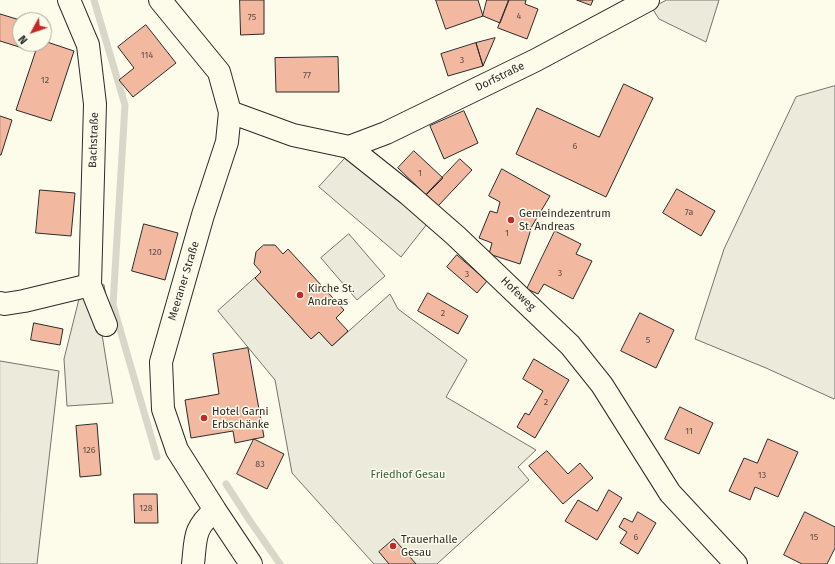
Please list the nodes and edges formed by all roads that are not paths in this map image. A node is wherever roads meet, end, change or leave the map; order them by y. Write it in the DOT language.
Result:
graph roads {
  1 [pos="69,0"];
  2 [pos="160,0"];
  3 [pos="648,0"];
  4 [pos="230,112"];
  5 [pos="349,147"];
  6 [pos="90,285"];
  7 [pos="0,303"];
  8 [pos="106,325"];
  9 [pos="215,510"];
  10 [pos="193,564"];
  11 [pos="251,564"];
  12 [pos="736,564"];
  1 -- 6 [label="street, Bachstraße"];
  2 -- 4 [label="street, Meeraner Straße"];
  3 -- 5 [label="street, Dorfstraße"];
  4 -- 5 [label="street, Hofeweg"];
  4 -- 9 [label="street, Meeraner Straße"];
  5 -- 12 [label="street, Hofeweg"];
  6 -- 7 [label="street"];
  6 -- 8 [label="street, Bachstraße"];
  9 -- 10 [label="street"];
  9 -- 11 [label="street, Meeraner Straße"];
}
